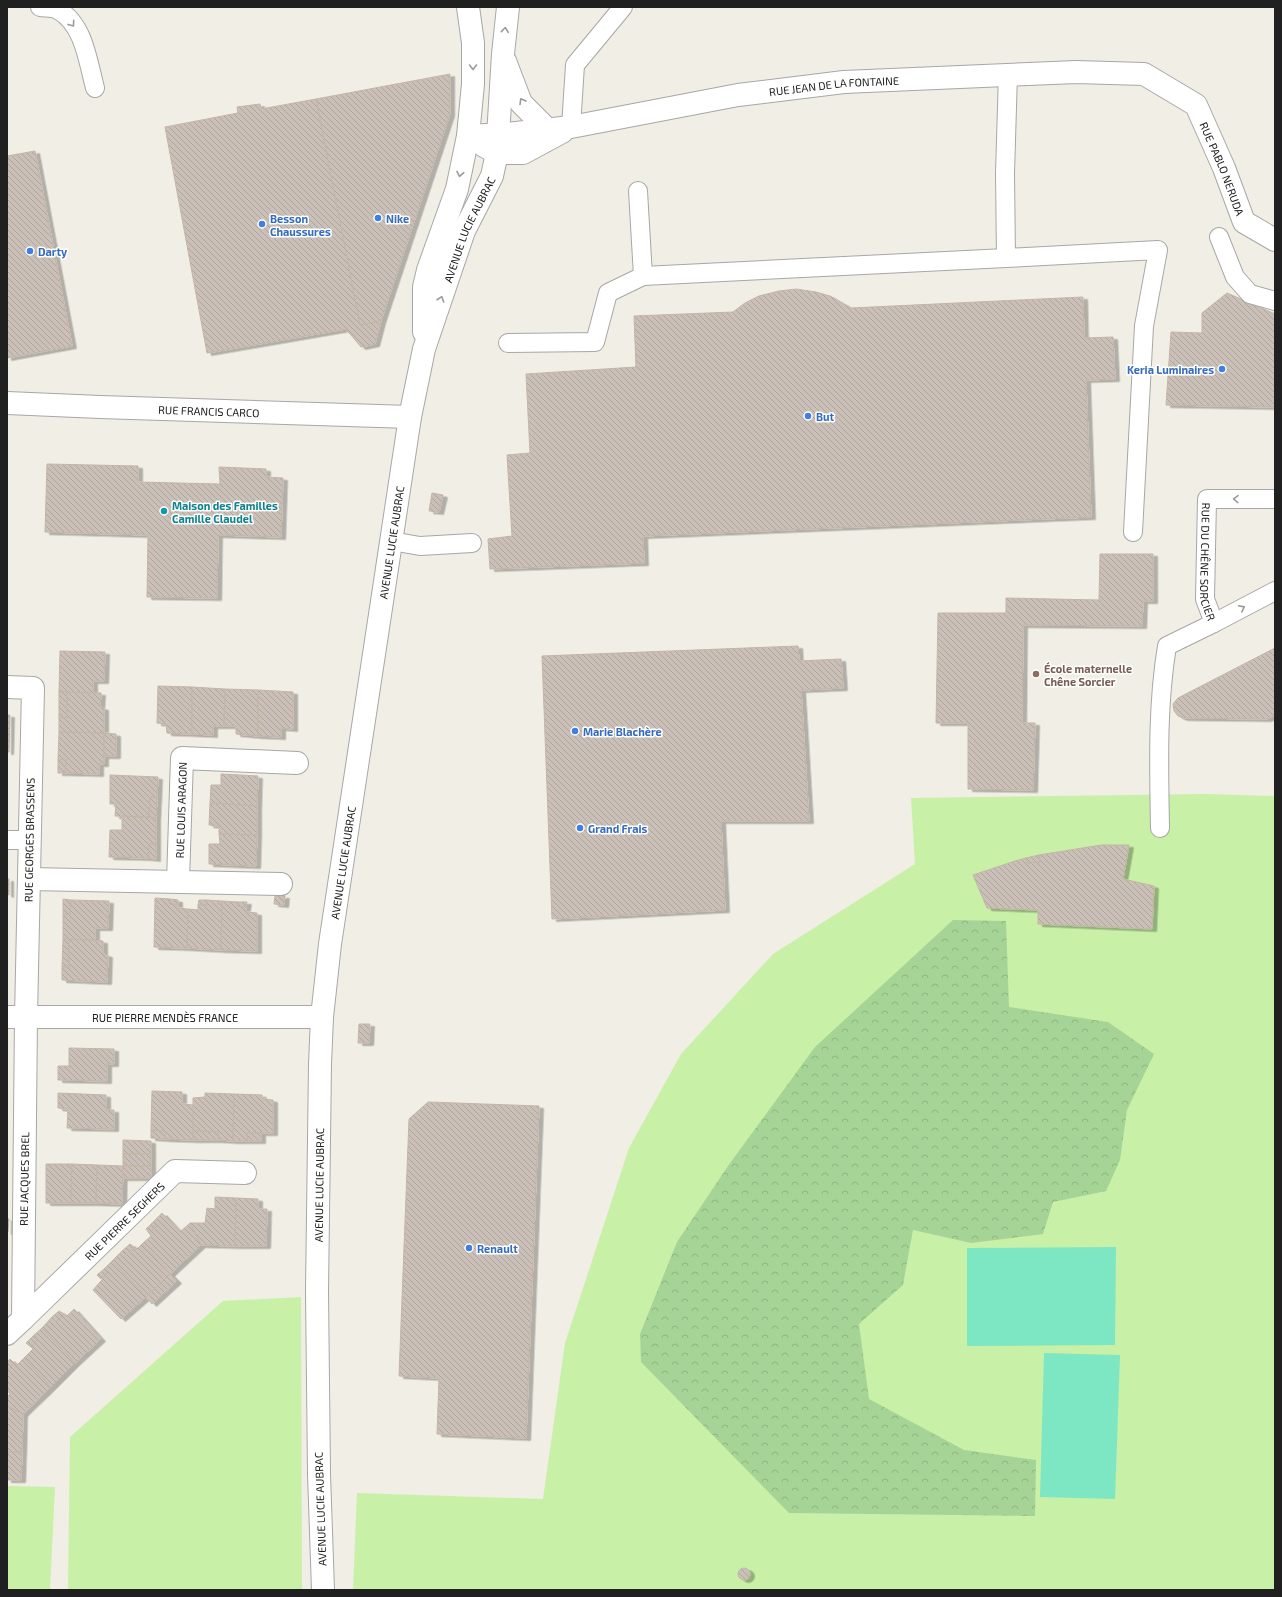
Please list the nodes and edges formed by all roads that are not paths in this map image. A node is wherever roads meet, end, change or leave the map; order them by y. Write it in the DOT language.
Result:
graph roads {
  1 [pos="40,7"];
  2 [pos="468,7"];
  3 [pos="508,7"];
  4 [pos="622,7"];
  5 [pos="503,54"];
  6 [pos="1008,74"];
  7 [pos="95,88"];
  8 [pos="1196,105"];
  9 [pos="571,127"];
  10 [pos="548,130"];
  11 [pos="468,136"];
  12 [pos="497,144"];
  13 [pos="638,191"];
  14 [pos="1219,237"];
  15 [pos="1275,240"];
  16 [pos="1006,258"];
  17 [pos="643,276"];
  18 [pos="1275,301"];
  19 [pos="508,343"];
  20 [pos="424,349"];
  21 [pos="7,403"];
  22 [pos="410,417"];
  23 [pos="1275,499"];
  24 [pos="1133,532"];
  25 [pos="391,541"];
  26 [pos="472,543"];
  27 [pos="1275,591"];
  28 [pos="1214,623"];
  29 [pos="7,687"];
  30 [pos="297,763"];
  31 [pos="1160,828"];
  32 [pos="7,840"];
  33 [pos="29,840"];
  34 [pos="28,879"];
  35 [pos="178,881"];
  36 [pos="281,884"];
  37 [pos="16,1017"];
  38 [pos="322,1017"];
  39 [pos="245,1173"];
  40 [pos="23,1319"];
  41 [pos="7,1334"];
  42 [pos="322,1590"];
  1 -- 7 [label="lane, one-way"];
  2 -- 11 [label="street, AVENUE LUCIE AUBRAC, one-way"];
  5 -- 3 [label="street, AVENUE LUCIE AUBRAC, one-way"];
  4 -- 9 [label="lane"];
  10 -- 5 [label="street, one-way"];
  5 -- 12 [label="street, AVENUE LUCIE AUBRAC"];
  6 -- 8 [label="street, RUE JEAN DE LA FONTAINE"];
  6 -- 9 [label="street, RUE JEAN DE LA FONTAINE"];
  6 -- 16 [label="lane"];
  8 -- 15 [label="street, RUE PABLO NERUDA"];
  9 -- 10 [label="street, RUE JEAN DE LA FONTAINE"];
  9 -- 12 [label="street"];
  10 -- 12 [label="street, RUE JEAN DE LA FONTAINE"];
  11 -- 12 [label="street"];
  11 -- 20 [label="street, AVENUE LUCIE AUBRAC, one-way"];
  20 -- 12 [label="street, AVENUE LUCIE AUBRAC, one-way"];
  13 -- 17 [label="lane"];
  14 -- 18 [label="lane"];
  16 -- 17 [label="lane"];
  16 -- 24 [label="lane"];
  17 -- 19 [label="lane"];
  20 -- 22 [label="street, AVENUE LUCIE AUBRAC"];
  21 -- 22 [label="street, RUE FRANCIS CARCO"];
  22 -- 25 [label="street, AVENUE LUCIE AUBRAC"];
  23 -- 28 [label="lane, RUE DU CHÊNE SORCIER, one-way"];
  25 -- 26 [label="lane"];
  25 -- 38 [label="street, AVENUE LUCIE AUBRAC"];
  28 -- 27 [label="lane, RUE DU CHÊNE SORCIER, one-way"];
  28 -- 31 [label="lane"];
  29 -- 33 [label="street, RUE GEORGES BRASSENS"];
  30 -- 35 [label="street, RUE LOUIS ARAGON"];
  32 -- 33 [label="lane"];
  33 -- 34 [label="street, RUE GEORGES BRASSENS"];
  34 -- 35 [label="street"];
  34 -- 37 [label="street, RUE GEORGES BRASSENS"];
  35 -- 36 [label="street"];
  37 -- 38 [label="street, RUE PIERRE MENDÈS FRANCE"];
  37 -- 40 [label="street, RUE JACQUES BREL"];
  38 -- 42 [label="street, AVENUE LUCIE AUBRAC"];
  39 -- 40 [label="street, RUE PIERRE SEGHERS"];
  40 -- 41 [label="street"];
}
